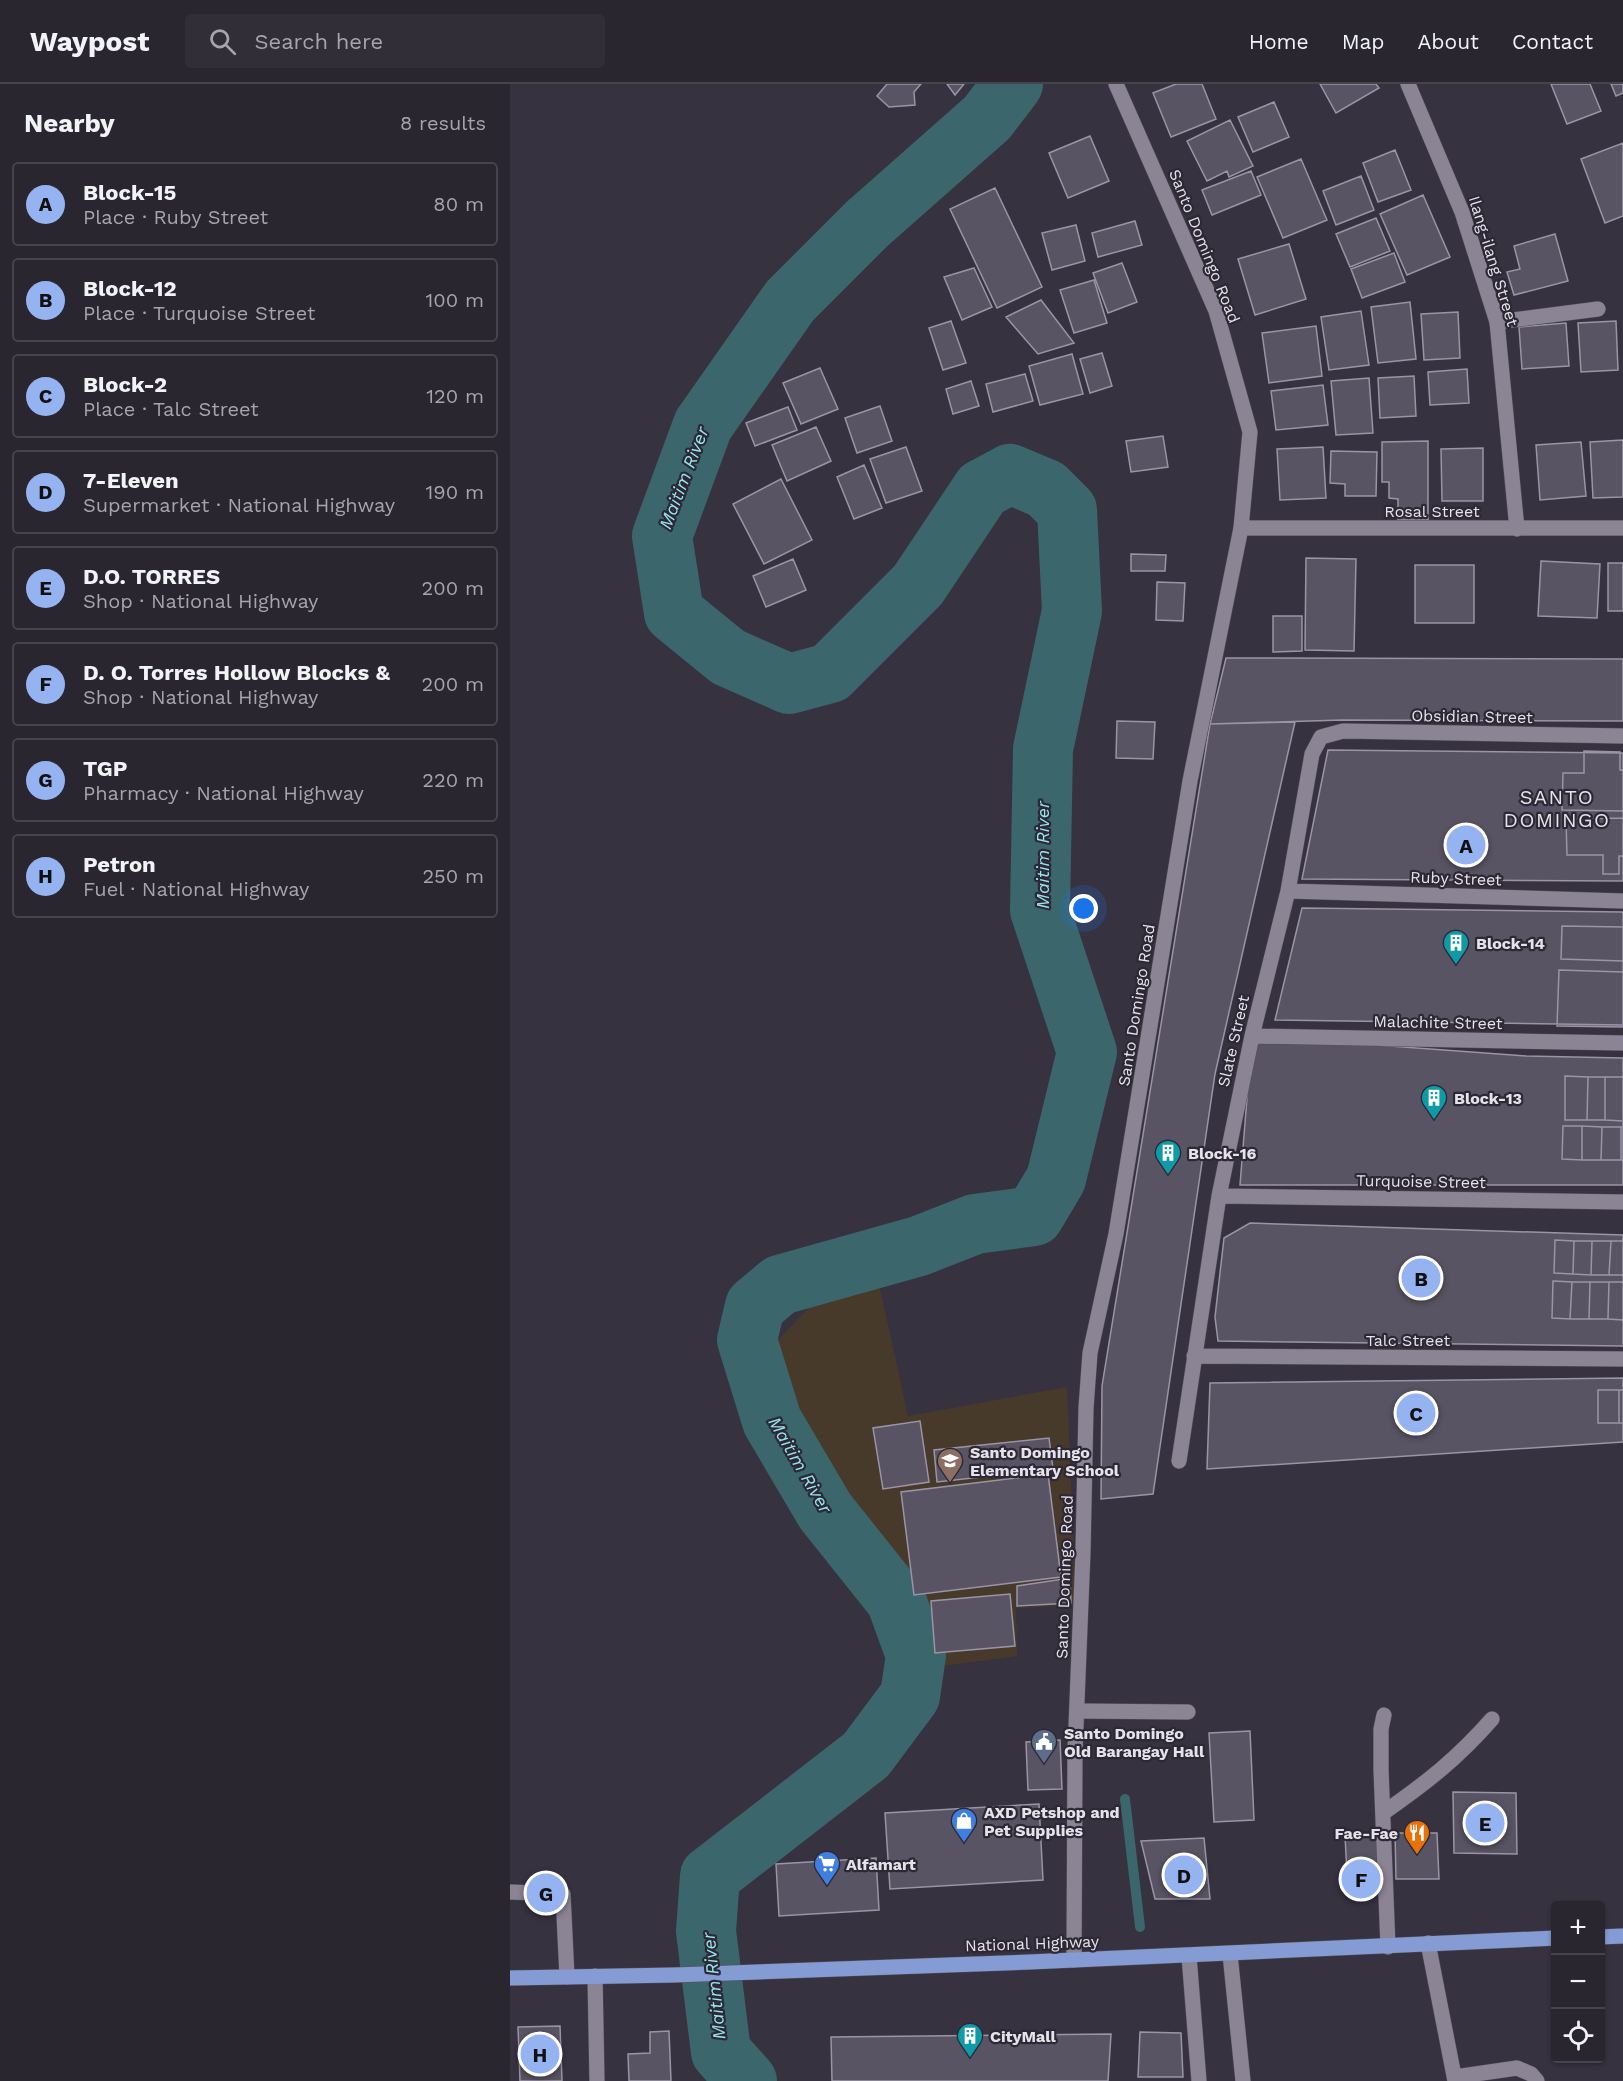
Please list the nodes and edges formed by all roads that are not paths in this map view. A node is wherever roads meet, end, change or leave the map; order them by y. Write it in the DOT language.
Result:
graph roads {
  1 [pos="1116,84"];
  2 [pos="1408,84"];
  3 [pos="1598,309"];
  4 [pos="1497,322"];
  5 [pos="1241,528"];
  6 [pos="1623,528"];
  7 [pos="1517,529"];
  8 [pos="1623,736"];
  9 [pos="1321,737"];
  10 [pos="1288,891"];
  11 [pos="1623,901"];
  12 [pos="1252,1036"];
  13 [pos="1623,1043"];
  14 [pos="1219,1196"];
  15 [pos="1623,1202"];
  16 [pos="1194,1356"];
  17 [pos="1623,1359"];
  18 [pos="1179,1461"];
  19 [pos="1077,1711"];
  20 [pos="1188,1712"];
  21 [pos="1384,1715"];
  22 [pos="1492,1719"];
  23 [pos="1383,1813"];
  24 [pos="510,1892"];
  25 [pos="1623,1936"];
  26 [pos="1605,1937"];
  27 [pos="1551,1938"];
  28 [pos="1428,1943"];
  29 [pos="1388,1947"];
  30 [pos="1230,1954"];
  31 [pos="1189,1956"];
  32 [pos="1074,1960"];
  33 [pos="595,1976"];
  34 [pos="567,1977"];
  35 [pos="510,1978"];
  36 [pos="1455,2079"];
  37 [pos="597,2081"];
  38 [pos="1199,2081"];
  39 [pos="1243,2081"];
  40 [pos="1537,2081"];
  1 -- 5 [label="street, Santo Domingo Road"];
  2 -- 4 [label="street, Ilang-ilang Street"];
  3 -- 4 [label="street"];
  4 -- 7 [label="street, Ilang-ilang Street"];
  5 -- 7 [label="street, Rosal Street"];
  5 -- 19 [label="street, Santo Domingo Road"];
  6 -- 7 [label="street, Rosal Street"];
  8 -- 9 [label="street, Obsidian Street"];
  9 -- 10 [label="street, Slate Street"];
  10 -- 11 [label="street, Ruby Street"];
  10 -- 12 [label="street, Slate Street"];
  12 -- 13 [label="street, Malachite Street"];
  12 -- 14 [label="street, Slate Street"];
  14 -- 15 [label="street, Turquoise Street"];
  14 -- 16 [label="street, Slate Street"];
  16 -- 17 [label="street, Talc Street"];
  16 -- 18 [label="street, Slate Street"];
  19 -- 20 [label="street"];
  19 -- 32 [label="street, Santo Domingo Road"];
  21 -- 23 [label="street"];
  22 -- 23 [label="street"];
  23 -- 29 [label="street"];
  24 -- 34 [label="street"];
  25 -- 26 [label="main road"];
  27 -- 28 [label="main road, National Highway"];
  28 -- 29 [label="main road, National Highway"];
  28 -- 36 [label="street"];
  29 -- 30 [label="main road, National Highway"];
  30 -- 31 [label="main road, National Highway"];
  30 -- 39 [label="street"];
  31 -- 32 [label="main road, National Highway"];
  31 -- 38 [label="street"];
  32 -- 33 [label="main road, National Highway"];
  33 -- 34 [label="main road, National Highway"];
  33 -- 37 [label="street"];
  34 -- 35 [label="main road, National Highway"];
  36 -- 40 [label="street"];
}
